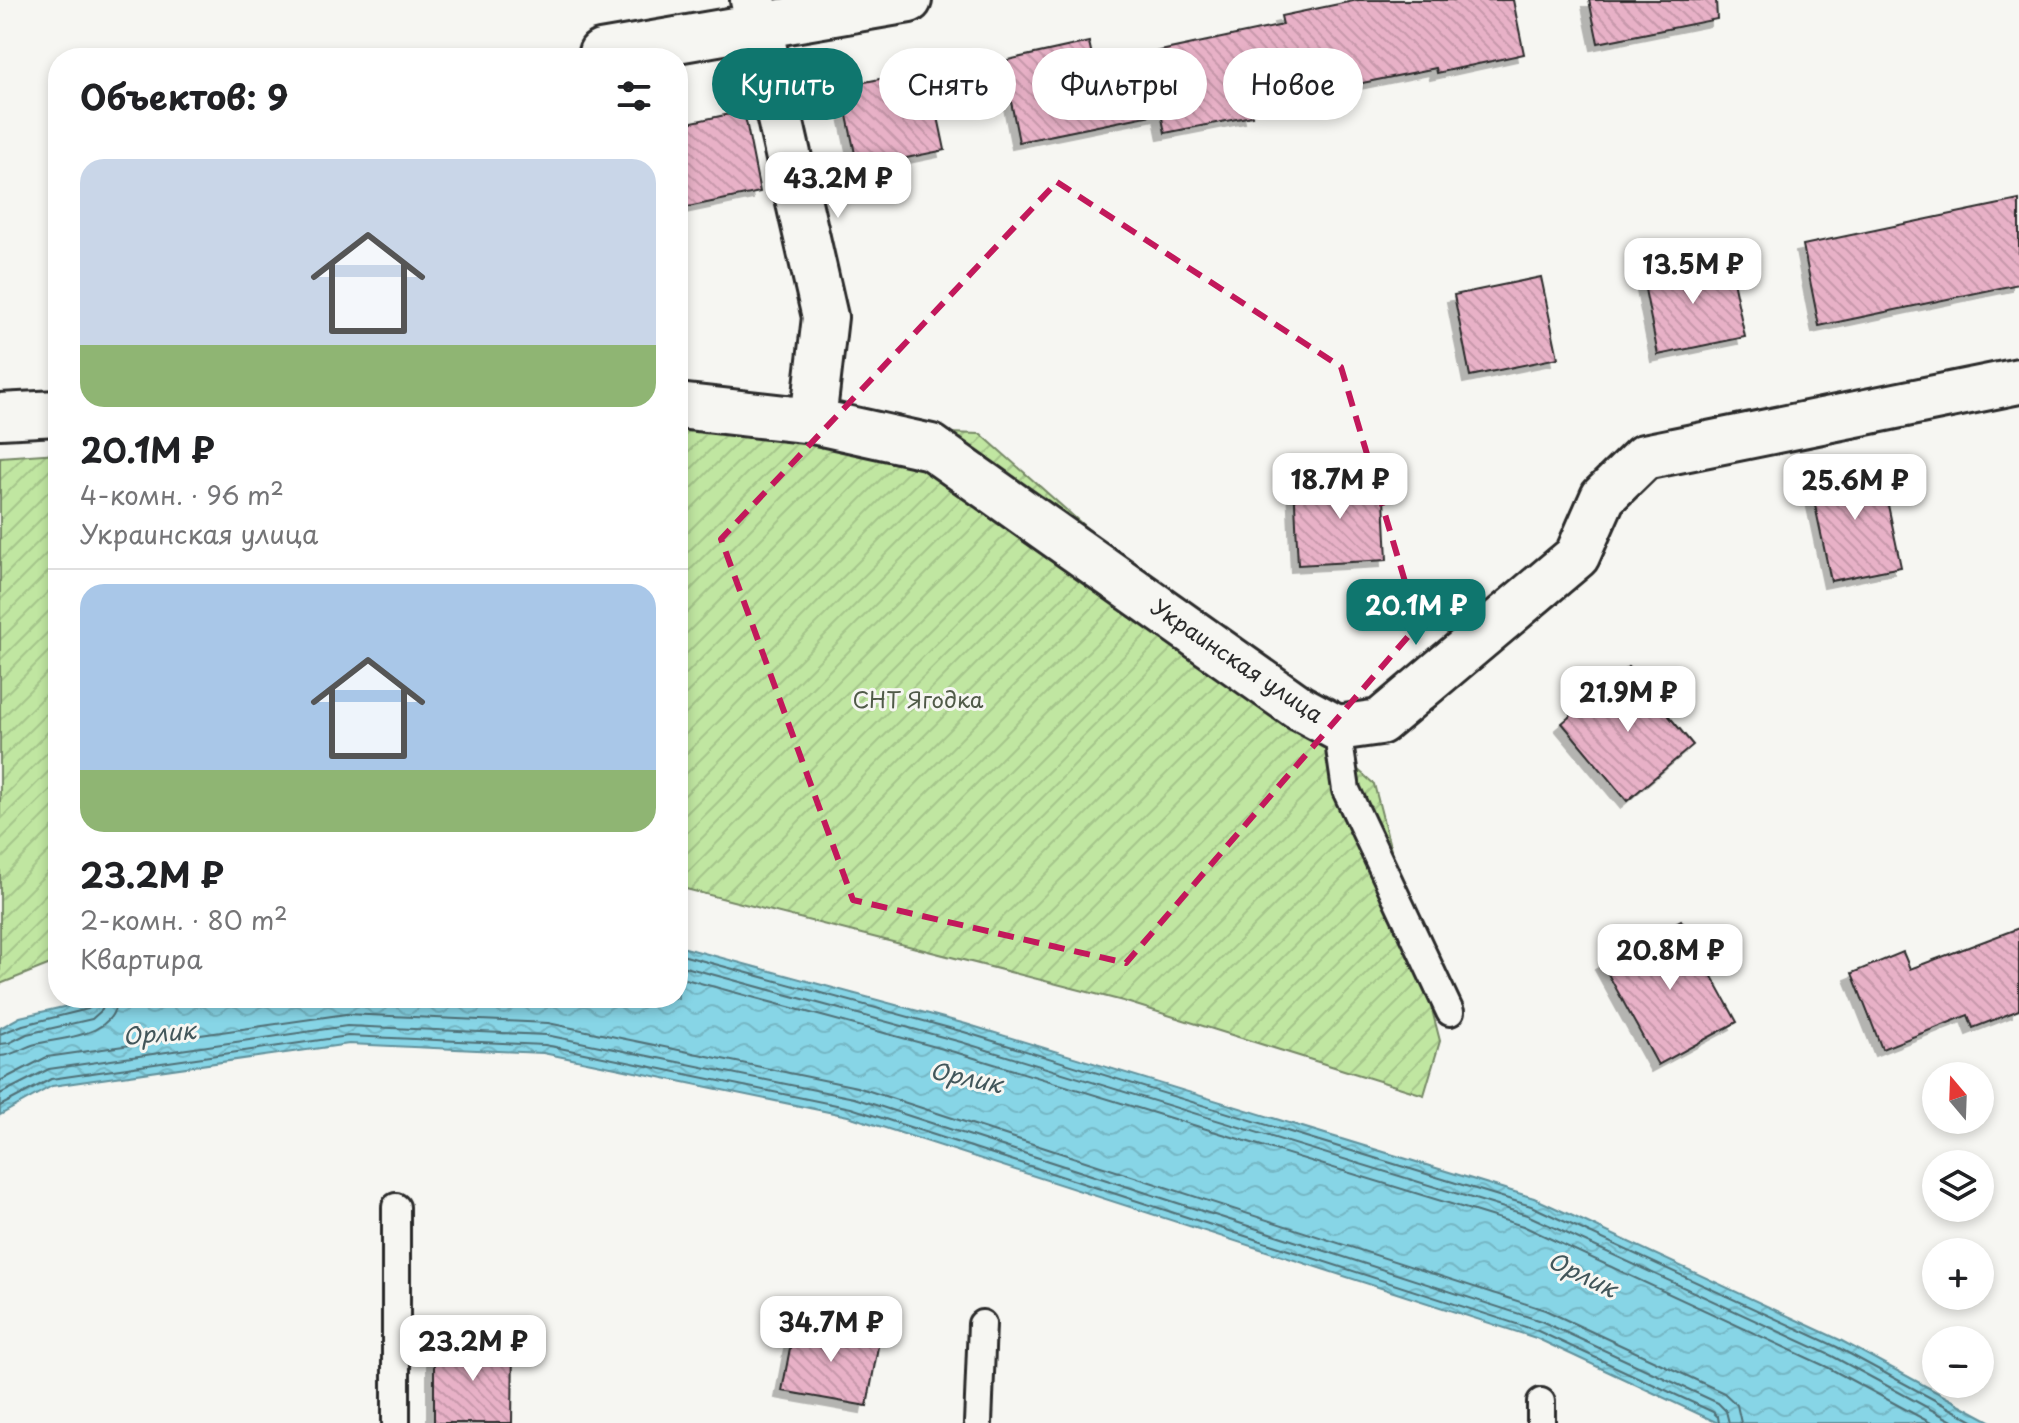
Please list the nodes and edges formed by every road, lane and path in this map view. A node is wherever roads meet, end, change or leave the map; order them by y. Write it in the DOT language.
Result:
graph roads {
  1 [pos="909,0"];
  2 [pos="756,12"];
  3 [pos="620,48"];
  4 [pos="2019,381"];
  5 [pos="688,407"];
  6 [pos="48,414"];
  7 [pos="0,416"];
  8 [pos="813,421"];
  9 [pos="1337,728"];
  10 [pos="1450,1012"];
  11 [pos="396,1207"];
  12 [pos="982,1324"];
  13 [pos="396,1423"];
  14 [pos="978,1423"];
  1 -- 2 [label="street"];
  2 -- 3 [label="street"];
  2 -- 8 [label="street"];
  4 -- 9 [label="street, Украинская улица"];
  5 -- 8 [label="street, Украинская улица"];
  6 -- 7 [label="street"];
  8 -- 9 [label="street, Украинская улица"];
  9 -- 10 [label="lane"];
  11 -- 13 [label="lane"];
  12 -- 14 [label="lane"];
}
